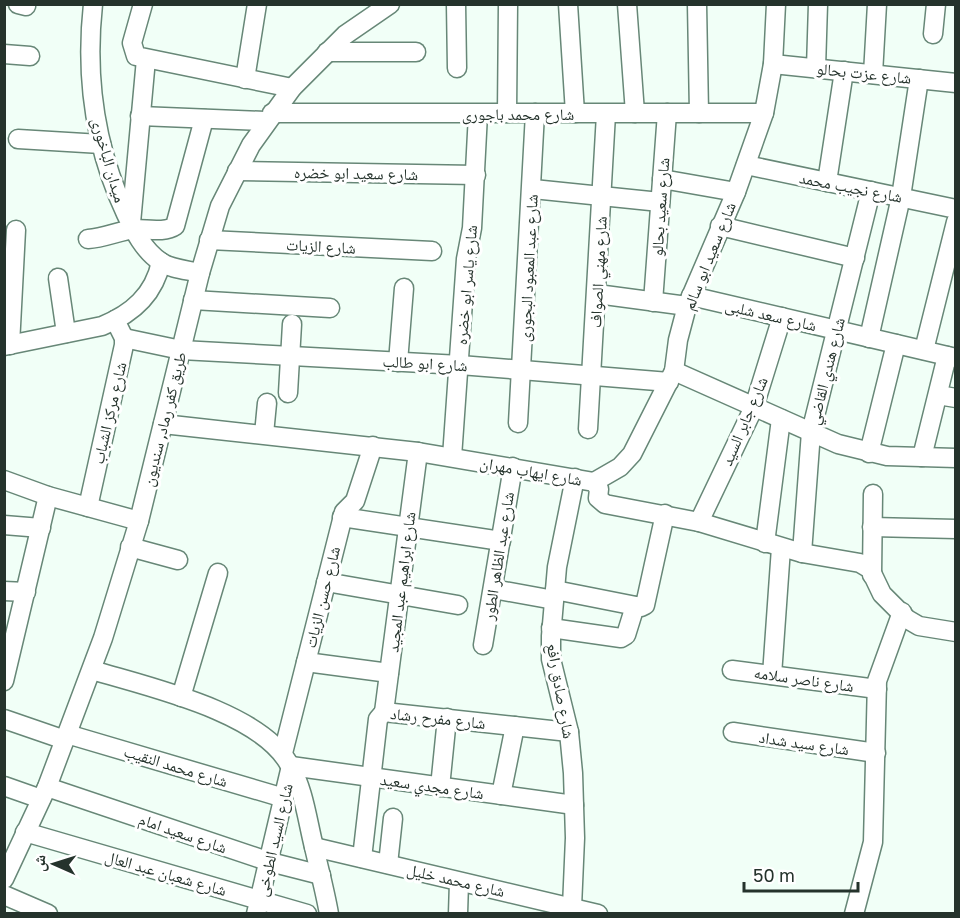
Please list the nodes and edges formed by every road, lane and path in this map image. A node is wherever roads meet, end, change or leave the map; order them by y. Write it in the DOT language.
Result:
graph roads {
  1 [pos="93,4"];
  2 [pos="143,4"];
  3 [pos="257,4"];
  4 [pos="390,4"];
  5 [pos="456,4"];
  6 [pos="508,4"];
  7 [pos="568,4"];
  8 [pos="627,4"];
  9 [pos="697,4"];
  10 [pos="776,4"];
  11 [pos="818,4"];
  12 [pos="877,4"];
  13 [pos="936,4"];
  14 [pos="933,33"];
  15 [pos="327,52"];
  16 [pos="416,52"];
  17 [pos="4,54"];
  18 [pos="30,56"];
  19 [pos="146,59"];
  20 [pos="773,64"];
  21 [pos="457,68"];
  22 [pos="816,68"];
  23 [pos="844,71"];
  24 [pos="873,74"];
  25 [pos="245,79"];
  26 [pos="919,79"];
  27 [pos="956,83"];
  28 [pos="292,88"];
  29 [pos="507,113"];
  30 [pos="535,113"];
  31 [pos="575,113"];
  32 [pos="635,113"];
  33 [pos="667,113"];
  34 [pos="699,113"];
  35 [pos="764,113"];
  36 [pos="478,114"];
  37 [pos="606,114"];
  38 [pos="140,116"];
  39 [pos="269,117"];
  40 [pos="204,118"];
  41 [pos="18,139"];
  42 [pos="101,144"];
  43 [pos="746,165"];
  44 [pos="237,171"];
  45 [pos="476,175"];
  46 [pos="662,179"];
  47 [pos="827,182"];
  48 [pos="532,189"];
  49 [pos="871,191"];
  50 [pos="736,192"];
  51 [pos="602,196"];
  52 [pos="901,197"];
  53 [pos="660,202"];
  54 [pos="956,208"];
  55 [pos="956,222"];
  56 [pos="720,226"];
  57 [pos="132,227"];
  58 [pos="16,230"];
  59 [pos="88,239"];
  60 [pos="209,240"];
  61 [pos="432,251"];
  62 [pos="855,258"];
  63 [pos="161,262"];
  64 [pos="200,273"];
  65 [pos="58,278"];
  66 [pos="404,288"];
  67 [pos="597,294"];
  68 [pos="193,300"];
  69 [pos="689,301"];
  70 [pos="653,302"];
  71 [pos="330,308"];
  72 [pos="782,317"];
  73 [pos="115,320"];
  74 [pos="292,324"];
  75 [pos="836,330"];
  76 [pos="66,333"];
  77 [pos="124,338"];
  78 [pos="869,338"];
  79 [pos="896,344"];
  80 [pos="7,345"];
  81 [pos="181,350"];
  82 [pos="924,350"];
  83 [pos="290,356"];
  84 [pos="951,357"];
  85 [pos="398,362"];
  86 [pos="460,365"];
  87 [pos="522,370"];
  88 [pos="591,375"];
  89 [pos="672,376"];
  90 [pos="288,393"];
  91 [pos="946,396"];
  92 [pos="267,403"];
  93 [pos="754,407"];
  94 [pos="781,419"];
  95 [pos="518,423"];
  96 [pos="163,424"];
  97 [pos="588,429"];
  98 [pos="811,432"];
  99 [pos="264,434"];
  100 [pos="373,446"];
  101 [pos="418,452"];
  102 [pos="870,453"];
  103 [pos="452,457"];
  104 [pos="922,458"];
  105 [pos="956,458"];
  106 [pos="513,467"];
  107 [pos="575,478"];
  108 [pos="4,480"];
  109 [pos="594,482"];
  110 [pos="873,494"];
  111 [pos="48,496"];
  112 [pos="88,507"];
  113 [pos="665,514"];
  114 [pos="342,517"];
  115 [pos="139,521"];
  116 [pos="699,522"];
  117 [pos="4,525"];
  118 [pos="408,527"];
  119 [pos="873,527"];
  120 [pos="41,528"];
  121 [pos="956,529"];
  122 [pos="501,541"];
  123 [pos="773,546"];
  124 [pos="130,547"];
  125 [pos="802,553"];
  126 [pos="177,560"];
  127 [pos="218,573"];
  128 [pos="872,575"];
  129 [pos="326,582"];
  130 [pos="493,589"];
  131 [pos="4,591"];
  132 [pos="26,592"];
  133 [pos="400,595"];
  134 [pos="554,595"];
  135 [pos="458,606"];
  136 [pos="638,606"];
  137 [pos="902,612"];
  138 [pos="551,628"];
  139 [pos="956,632"];
  140 [pos="483,645"];
  141 [pos="7,657"];
  142 [pos="306,662"];
  143 [pos="92,670"];
  144 [pos="732,670"];
  145 [pos="389,673"];
  146 [pos="772,675"];
  147 [pos="4,681"];
  148 [pos="877,689"];
  149 [pos="181,696"];
  150 [pos="384,712"];
  151 [pos="447,718"];
  152 [pos="4,719"];
  153 [pos="515,726"];
  154 [pos="569,732"];
  155 [pos="733,732"];
  156 [pos="66,737"];
  157 [pos="876,753"];
  158 [pos="287,760"];
  159 [pos="372,777"];
  160 [pos="4,786"];
  161 [pos="440,787"];
  162 [pos="44,793"];
  163 [pos="501,795"];
  164 [pos="284,798"];
  165 [pos="574,805"];
  166 [pos="393,818"];
  167 [pos="25,832"];
  168 [pos="11,847"];
  169 [pos="314,847"];
  170 [pos="362,858"];
  171 [pos="270,862"];
  172 [pos="388,864"];
  173 [pos="321,875"];
  174 [pos="4,879"];
  175 [pos="459,882"];
  176 [pos="4,895"];
  177 [pos="529,905"];
  178 [pos="258,907"];
  179 [pos="572,907"];
  180 [pos="48,914"];
  181 [pos="307,914"];
  182 [pos="329,914"];
  183 [pos="458,914"];
  184 [pos="598,914"];
  185 [pos="854,914"];
  1 -- 42 [label="street, ميدان الباخورى"];
  2 -- 19 [label="street"];
  3 -- 25 [label="street"];
  4 -- 15 [label="street, طريق كفر رماد, سنديون"];
  5 -- 21 [label="street"];
  6 -- 29 [label="street"];
  7 -- 31 [label="street"];
  8 -- 32 [label="street"];
  9 -- 34 [label="street"];
  10 -- 20 [label="street, شارع سعيد ابو سالم"];
  11 -- 22 [label="street"];
  12 -- 24 [label="street"];
  13 -- 14 [label="street"];
  15 -- 16 [label="street"];
  15 -- 28 [label="street, طريق كفر رماد, سنديون"];
  17 -- 18 [label="street"];
  19 -- 25 [label="street"];
  19 -- 38 [label="street"];
  20 -- 22 [label="street, شارع عزت بحالو"];
  20 -- 35 [label="street, شارع سعيد ابو سالم"];
  22 -- 23 [label="street, شارع عزت بحالو"];
  23 -- 24 [label="street, شارع عزت بحالو"];
  23 -- 47 [label="street"];
  24 -- 26 [label="street, شارع عزت بحالو"];
  25 -- 28 [label="street"];
  26 -- 27 [label="street, شارع عزت بحالو"];
  26 -- 52 [label="street"];
  28 -- 39 [label="street, طريق كفر رماد, سنديون"];
  29 -- 30 [label="street, شارع محمد باجورى"];
  29 -- 36 [label="street, شارع محمد باجورى"];
  30 -- 31 [label="street, شارع محمد باجورى"];
  30 -- 48 [label="street, شارع عبد المعبود البجورى"];
  31 -- 37 [label="street, شارع محمد باجورى"];
  32 -- 33 [label="street, شارع محمد باجورى"];
  32 -- 37 [label="street, شارع محمد باجورى"];
  33 -- 34 [label="street, شارع محمد باجورى"];
  33 -- 46 [label="street, شارع سعيد بحالو"];
  34 -- 35 [label="street, شارع محمد باجورى"];
  35 -- 43 [label="street, شارع سعيد ابو سالم"];
  36 -- 39 [label="street, شارع محمد باجورى"];
  36 -- 45 [label="street, شارع ياسر ابو خضره"];
  37 -- 51 [label="street, شارع مهني الصواف"];
  38 -- 40 [label="street, شارع محمد باجورى"];
  38 -- 57 [label="street"];
  39 -- 40 [label="street, شارع محمد باجورى"];
  39 -- 44 [label="street, طريق كفر رماد, سنديون"];
  40 -- 57 [label="street"];
  41 -- 42 [label="street"];
  42 -- 57 [label="street, ميدان الباخورى"];
  43 -- 47 [label="street, شارع نجيب محمد"];
  43 -- 50 [label="street, شارع سعيد ابو سالم"];
  44 -- 45 [label="street, شارع سعيد ابو خضره"];
  44 -- 60 [label="street, طريق كفر رماد, سنديون"];
  45 -- 86 [label="street, شارع ياسر ابو خضره"];
  46 -- 50 [label="street"];
  46 -- 53 [label="street, شارع سعيد بحالو"];
  47 -- 49 [label="street, شارع نجيب محمد"];
  48 -- 51 [label="street"];
  48 -- 87 [label="street, شارع عبد المعبود البجورى"];
  49 -- 52 [label="street, شارع نجيب محمد"];
  49 -- 62 [label="street, شارع هندي القاضي"];
  50 -- 56 [label="street, شارع سعيد ابو سالم"];
  51 -- 53 [label="street"];
  51 -- 67 [label="street, شارع مهني الصواف"];
  52 -- 54 [label="street, شارع نجيب محمد"];
  52 -- 78 [label="street"];
  53 -- 70 [label="street, شارع سعيد بحالو"];
  55 -- 82 [label="street"];
  56 -- 62 [label="street"];
  56 -- 69 [label="street, شارع سعيد ابو سالم"];
  57 -- 59 [label="street"];
  57 -- 63 [label="street, ميدان الباخورى"];
  58 -- 80 [label="street"];
  60 -- 61 [label="street, شارع الزيات"];
  60 -- 64 [label="street, طريق كفر رماد, سنديون"];
  62 -- 75 [label="street, شارع هندي القاضي"];
  63 -- 64 [label="street"];
  63 -- 73 [label="street"];
  64 -- 68 [label="street, طريق كفر رماد, سنديون"];
  65 -- 76 [label="street"];
  66 -- 85 [label="street"];
  67 -- 70 [label="street, شارع سعد شلبى"];
  67 -- 88 [label="street, شارع مهني الصواف"];
  68 -- 71 [label="street"];
  68 -- 81 [label="street, طريق كفر رماد, سنديون"];
  69 -- 70 [label="street, شارع سعد شلبى"];
  69 -- 72 [label="street, شارع سعد شلبى"];
  69 -- 89 [label="street, شارع سعيد ابو سالم"];
  72 -- 75 [label="street, شارع سعد شلبى"];
  72 -- 93 [label="street, شارع جابر السيد"];
  73 -- 76 [label="street"];
  73 -- 77 [label="street"];
  74 -- 83 [label="street"];
  75 -- 78 [label="street, شارع سعد شلبى"];
  75 -- 98 [label="street, شارع هندي القاضي"];
  76 -- 80 [label="street"];
  77 -- 81 [label="street, شارع ابو طالب"];
  77 -- 112 [label="street, شارع مركز الشباب"];
  78 -- 79 [label="street, شارع سعد شلبى"];
  79 -- 82 [label="street, شارع سعد شلبى"];
  79 -- 102 [label="street"];
  81 -- 83 [label="street, شارع ابو طالب"];
  81 -- 96 [label="street, طريق كفر رماد, سنديون"];
  82 -- 84 [label="street, شارع سعد شلبى"];
  83 -- 85 [label="street, شارع ابو طالب"];
  83 -- 90 [label="street"];
  84 -- 91 [label="street"];
  85 -- 86 [label="street, شارع ابو طالب"];
  86 -- 87 [label="street, شارع ابو طالب"];
  86 -- 103 [label="street, شارع ياسر ابو خضره"];
  87 -- 88 [label="street, شارع ابو طالب"];
  87 -- 95 [label="street, شارع عبد المعبود البجورى"];
  88 -- 89 [label="street, شارع ابو طالب"];
  88 -- 97 [label="street, شارع مهني الصواف"];
  89 -- 93 [label="street, شارع ابو طالب"];
  89 -- 109 [label="street, شارع سعيد ابو سالم"];
  91 -- 104 [label="street"];
  92 -- 99 [label="street"];
  93 -- 94 [label="street, شارع ابو طالب"];
  93 -- 116 [label="street, شارع جابر السيد"];
  94 -- 98 [label="street, شارع ابو طالب"];
  94 -- 123 [label="street"];
  96 -- 99 [label="street, شارع ايهاب مهران"];
  96 -- 115 [label="street, طريق كفر رماد, سنديون"];
  98 -- 102 [label="street, شارع ابو طالب"];
  98 -- 125 [label="street, شارع هندي القاضي"];
  99 -- 100 [label="street, شارع ايهاب مهران"];
  100 -- 101 [label="street, شارع ايهاب مهران"];
  100 -- 114 [label="street, شارع حسن الزيات"];
  101 -- 103 [label="street, شارع ايهاب مهران"];
  101 -- 118 [label="street, شارع ابراهيم عبد المجيد"];
  102 -- 104 [label="street, شارع ابو طالب"];
  103 -- 106 [label="street, شارع ايهاب مهران"];
  104 -- 105 [label="street, شارع ابو طالب"];
  106 -- 107 [label="street, شارع ايهاب مهران"];
  106 -- 122 [label="street, شارع عبد الظاهر الطور"];
  107 -- 109 [label="street, شارع ايهاب مهران"];
  107 -- 134 [label="street, شارع صادق رافع"];
  108 -- 111 [label="street"];
  109 -- 113 [label="street, شارع ايهاب مهران"];
  110 -- 119 [label="street"];
  111 -- 112 [label="street"];
  111 -- 120 [label="street"];
  112 -- 115 [label="street"];
  113 -- 116 [label="street, شارع ايهاب مهران"];
  113 -- 136 [label="street"];
  114 -- 118 [label="street"];
  114 -- 129 [label="street, شارع حسن الزيات"];
  115 -- 124 [label="street, طريق كفر رماد, سنديون"];
  116 -- 123 [label="street, شارع ايهاب مهران"];
  117 -- 120 [label="street"];
  118 -- 122 [label="street"];
  118 -- 133 [label="street, شارع ابراهيم عبد المجيد"];
  119 -- 121 [label="street"];
  119 -- 128 [label="street"];
  120 -- 132 [label="street"];
  122 -- 130 [label="street, شارع عبد الظاهر الطور"];
  123 -- 125 [label="street, شارع ايهاب مهران"];
  123 -- 146 [label="street"];
  124 -- 126 [label="street"];
  124 -- 143 [label="street, طريق كفر رماد, سنديون"];
  125 -- 128 [label="street, شارع ايهاب مهران"];
  127 -- 149 [label="street"];
  128 -- 137 [label="street, شارع ايهاب مهران"];
  129 -- 133 [label="street"];
  129 -- 142 [label="street, شارع حسن الزيات"];
  130 -- 134 [label="street"];
  130 -- 140 [label="street, شارع عبد الظاهر الطور"];
  131 -- 132 [label="street"];
  132 -- 141 [label="street"];
  133 -- 135 [label="street"];
  133 -- 145 [label="street, شارع ابراهيم عبد المجيد"];
  134 -- 136 [label="street"];
  134 -- 138 [label="street, شارع صادق رافع"];
  136 -- 138 [label="street"];
  137 -- 139 [label="street, شارع ايهاب مهران"];
  137 -- 148 [label="street"];
  138 -- 154 [label="street, شارع صادق رافع"];
  141 -- 147 [label="street"];
  142 -- 145 [label="street"];
  142 -- 158 [label="street, شارع حسن الزيات"];
  143 -- 149 [label="street"];
  143 -- 156 [label="street, طريق كفر رماد, سنديون"];
  144 -- 146 [label="street, شارع ناصر سلامه"];
  145 -- 150 [label="street, شارع ابراهيم عبد المجيد"];
  146 -- 148 [label="street, شارع ناصر سلامه"];
  148 -- 157 [label="street"];
  149 -- 158 [label="street"];
  150 -- 151 [label="street, شارع مفرح رشاد"];
  150 -- 159 [label="street, شارع مفرح رشاد"];
  151 -- 153 [label="street, شارع مفرح رشاد"];
  151 -- 161 [label="street"];
  152 -- 156 [label="street, شارع محمد النقيب"];
  153 -- 154 [label="street, شارع مفرح رشاد"];
  153 -- 163 [label="street"];
  154 -- 165 [label="street, شارع صادق رافع"];
  155 -- 157 [label="street, شارع سيد شداد"];
  156 -- 162 [label="street, طريق كفر رماد, سنديون"];
  156 -- 164 [label="street, شارع محمد النقيب"];
  157 -- 185 [label="street"];
  158 -- 159 [label="street, شارع مجدي سعيد"];
  158 -- 164 [label="street, شارع السيد الطوخى"];
  158 -- 169 [label="street"];
  159 -- 161 [label="street, شارع مجدي سعيد"];
  159 -- 170 [label="street, شارع مفرح رشاد"];
  160 -- 162 [label="street, شارع سعيد امام"];
  161 -- 163 [label="street, شارع مجدي سعيد"];
  162 -- 167 [label="street, طريق كفر رماد, سنديون"];
  162 -- 171 [label="street, شارع سعيد امام"];
  163 -- 165 [label="street, شارع مجدي سعيد"];
  164 -- 171 [label="street, شارع السيد الطوخى"];
  165 -- 179 [label="street, شارع صادق رافع"];
  166 -- 172 [label="street"];
  167 -- 168 [label="street, طريق كفر رماد, سنديون"];
  167 -- 178 [label="street, شارع شعبان عبد العال"];
  168 -- 174 [label="street, طريق كفر رماد, سنديون"];
  169 -- 170 [label="street, شارع محمد خليل"];
  169 -- 173 [label="street"];
  170 -- 172 [label="street, شارع محمد خليل"];
  171 -- 173 [label="street, شارع سعيد امام"];
  171 -- 178 [label="street, شارع السيد الطوخى"];
  172 -- 175 [label="street, شارع محمد خليل"];
  173 -- 182 [label="street"];
  175 -- 177 [label="street, شارع محمد خليل"];
  175 -- 183 [label="street"];
  176 -- 180 [label="street"];
  177 -- 179 [label="street, شارع محمد خليل"];
  178 -- 181 [label="street, شارع شعبان عبد العال"];
  179 -- 184 [label="street, شارع محمد خليل"];
}
